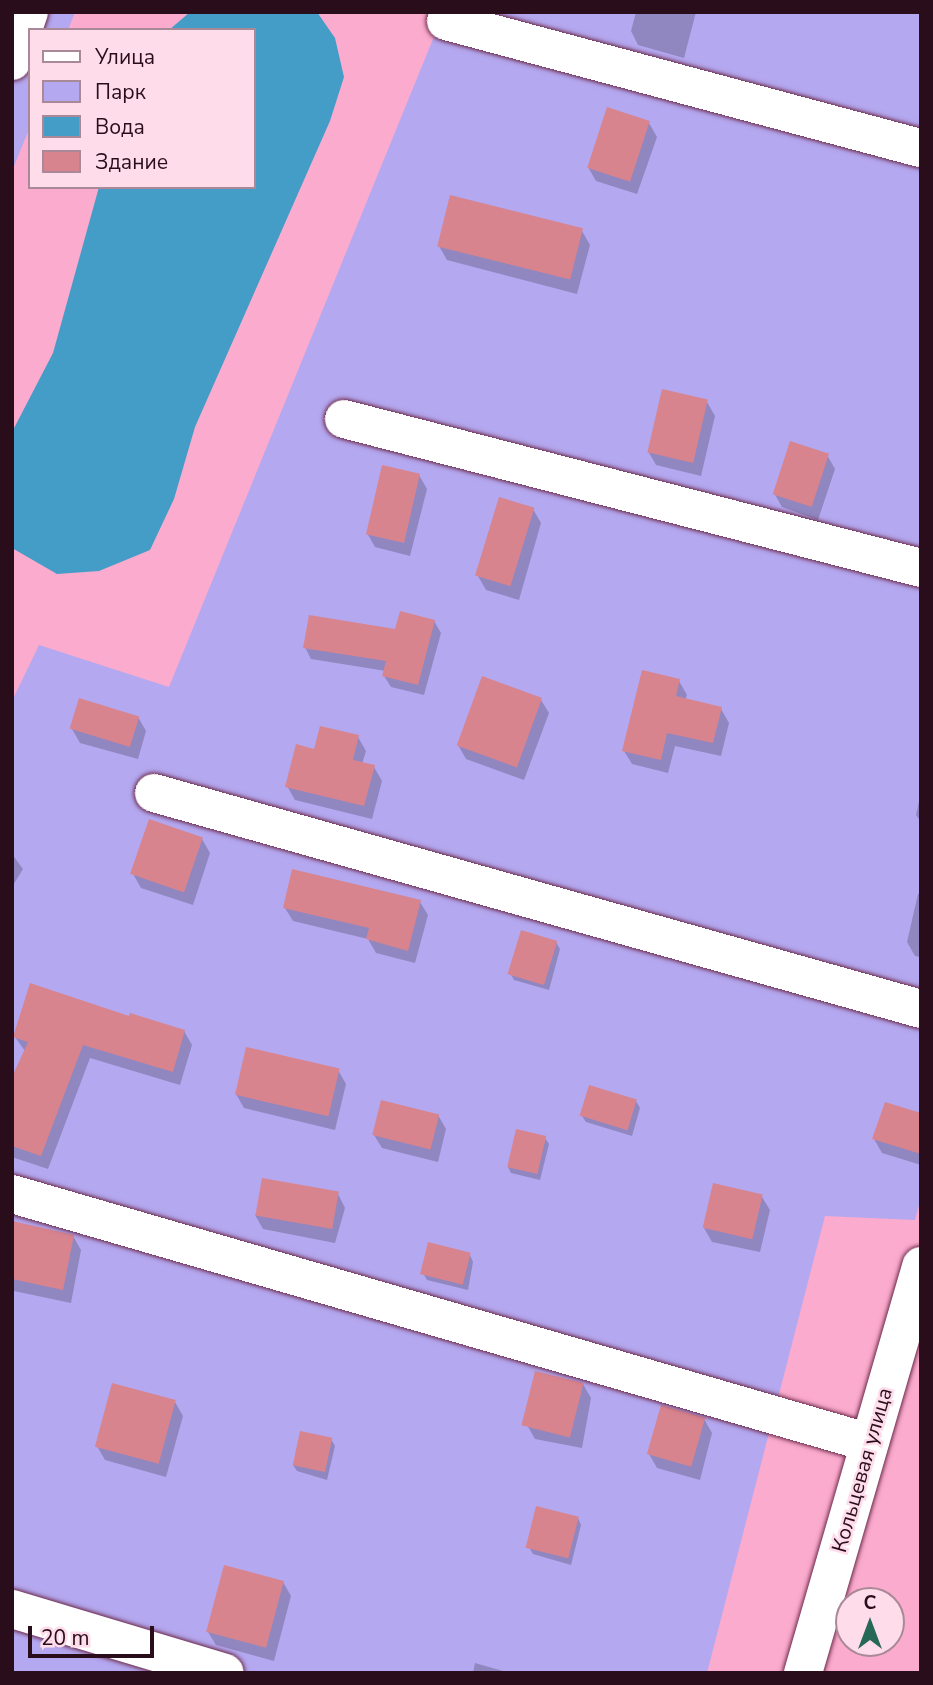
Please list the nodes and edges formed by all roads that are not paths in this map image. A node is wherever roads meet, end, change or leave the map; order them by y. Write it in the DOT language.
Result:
graph roads {
  1 [pos="29,12"];
  2 [pos="446,21"];
  3 [pos="12,61"];
  4 [pos="921,148"];
  5 [pos="344,419"];
  6 [pos="921,568"];
  7 [pos="153,793"];
  8 [pos="921,1009"];
  9 [pos="12,1194"];
  10 [pos="921,1266"];
  11 [pos="870,1443"];
  12 [pos="12,1609"];
  13 [pos="225,1673"];
  14 [pos="803,1673"];
  1 -- 3 [label="street"];
  2 -- 4 [label="street"];
  5 -- 6 [label="street"];
  7 -- 8 [label="street"];
  9 -- 11 [label="street"];
  10 -- 11 [label="street, Кольцевая улица"];
  11 -- 14 [label="street, Кольцевая улица"];
  12 -- 13 [label="street"];
}
